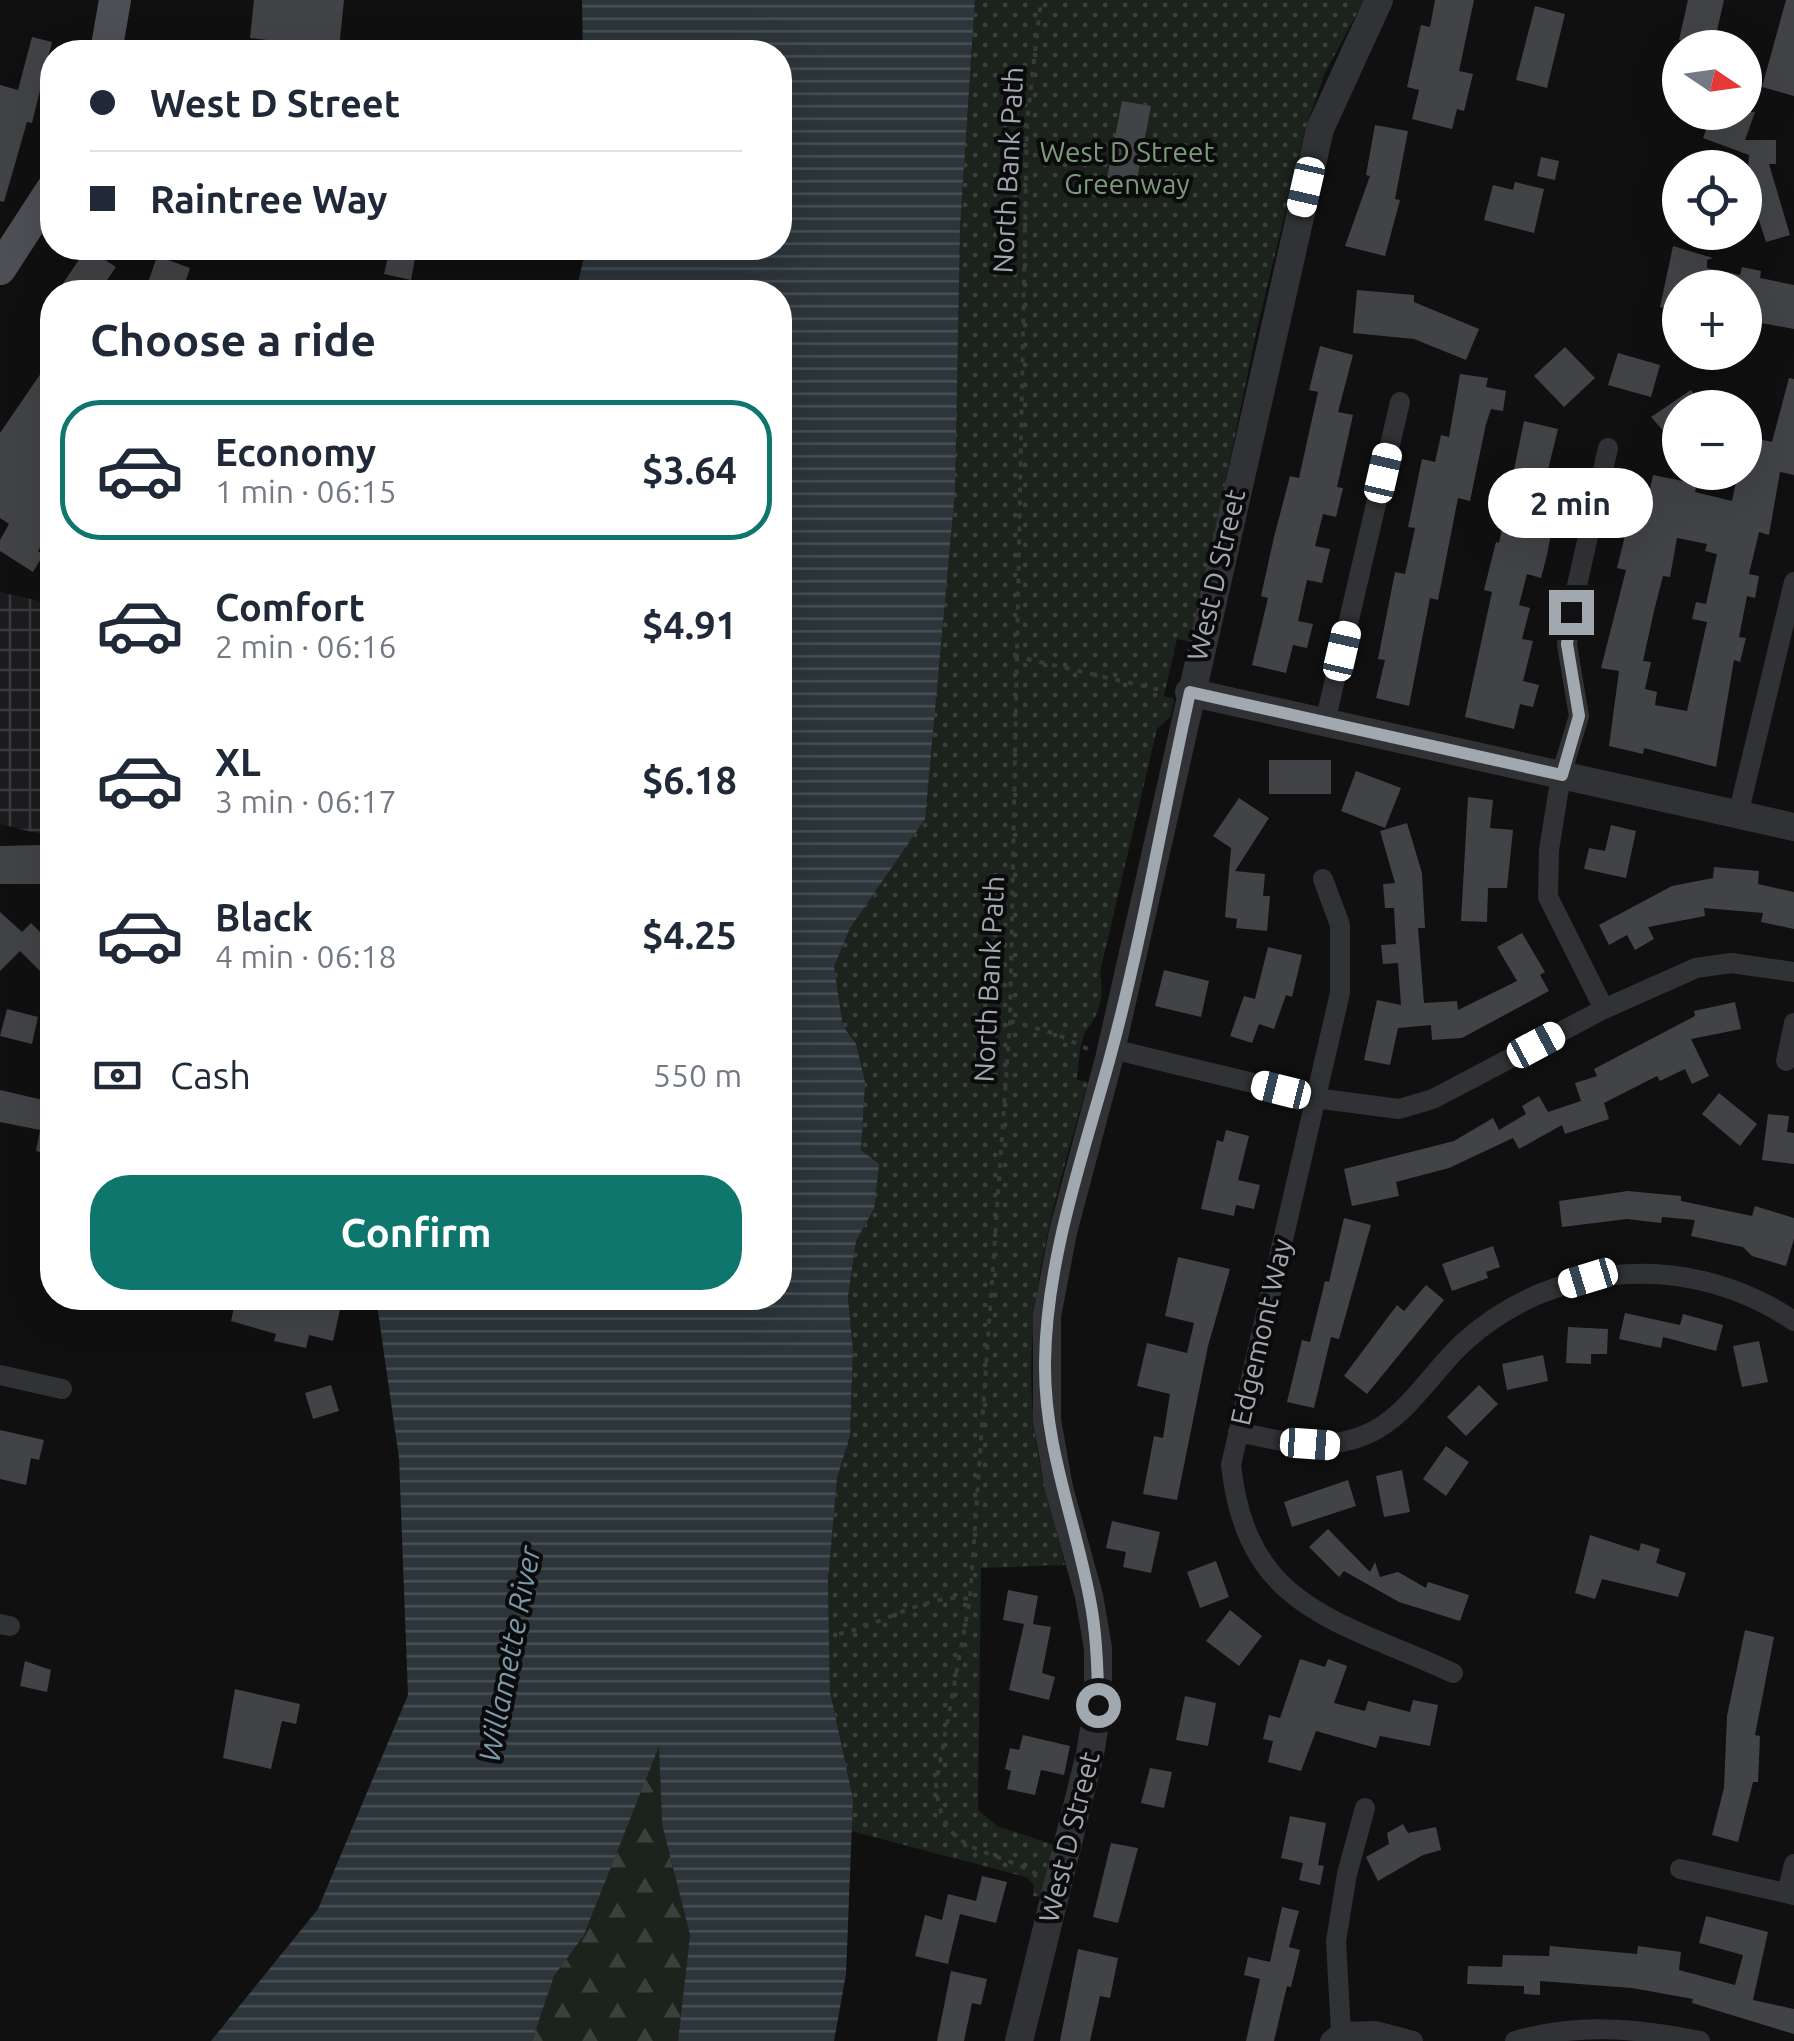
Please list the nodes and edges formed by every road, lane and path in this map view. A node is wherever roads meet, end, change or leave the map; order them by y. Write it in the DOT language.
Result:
graph roads {
  1 [pos="115,0"];
  2 [pos="1041,0"];
  3 [pos="1380,0"];
  4 [pos="108,40"];
  5 [pos="40,202"];
  6 [pos="11,232"];
  7 [pos="0,269"];
  8 [pos="1400,402"];
  9 [pos="1608,448"];
  10 [pos="1794,582"];
  11 [pos="1014,656"];
  12 [pos="1182,693"];
  13 [pos="1325,722"];
  14 [pos="1562,775"];
  15 [pos="1738,815"];
  16 [pos="1794,828"];
  17 [pos="1323,879"];
  18 [pos="1794,972"];
  19 [pos="1604,1009"];
  20 [pos="1010,1022"];
  21 [pos="1794,1023"];
  22 [pos="1110,1054"];
  23 [pos="1786,1062"];
  24 [pos="1315,1098"];
  25 [pos="1794,1321"];
  26 [pos="0,1375"];
  27 [pos="62,1389"];
  28 [pos="1238,1432"];
  29 [pos="970,1600"];
  30 [pos="840,1634"];
  31 [pos="1453,1673"];
  32 [pos="1365,1808"];
  33 [pos="1794,1864"];
  34 [pos="1680,1869"];
  35 [pos="1056,1884"];
  36 [pos="1790,1894"];
  37 [pos="1336,2036"];
  38 [pos="1020,2041"];
  39 [pos="1413,2041"];
  40 [pos="1514,2041"];
  41 [pos="1700,2041"];
  1 -- 4 [label="main road"];
  2 -- 11 [label="path, North Bank Path"];
  3 -- 12 [label="street, West D Street"];
  5 -- 6 [label="main road"];
  6 -- 7 [label="main road"];
  8 -- 13 [label="street"];
  9 -- 14 [label="street"];
  10 -- 15 [label="street"];
  11 -- 12 [label="path"];
  11 -- 20 [label="path, North Bank Path"];
  12 -- 13 [label="street"];
  12 -- 22 [label="street, West D Street"];
  13 -- 14 [label="street"];
  14 -- 15 [label="street"];
  14 -- 19 [label="street"];
  15 -- 16 [label="street"];
  17 -- 24 [label="street, Edgemont Way"];
  18 -- 19 [label="street"];
  19 -- 24 [label="street"];
  20 -- 22 [label="path"];
  20 -- 29 [label="path, North Bank Path"];
  21 -- 23 [label="street"];
  22 -- 24 [label="street"];
  22 -- 35 [label="street, West D Street"];
  24 -- 28 [label="street, Edgemont Way"];
  25 -- 28 [label="street"];
  26 -- 27 [label="street"];
  28 -- 31 [label="street, Edgemont Way"];
  29 -- 30 [label="path"];
  29 -- 35 [label="path, North Bank Path"];
  32 -- 37 [label="street"];
  33 -- 36 [label="street"];
  34 -- 36 [label="street"];
  35 -- 38 [label="street, West D Street"];
  37 -- 39 [label="street"];
  40 -- 41 [label="street"];
}
